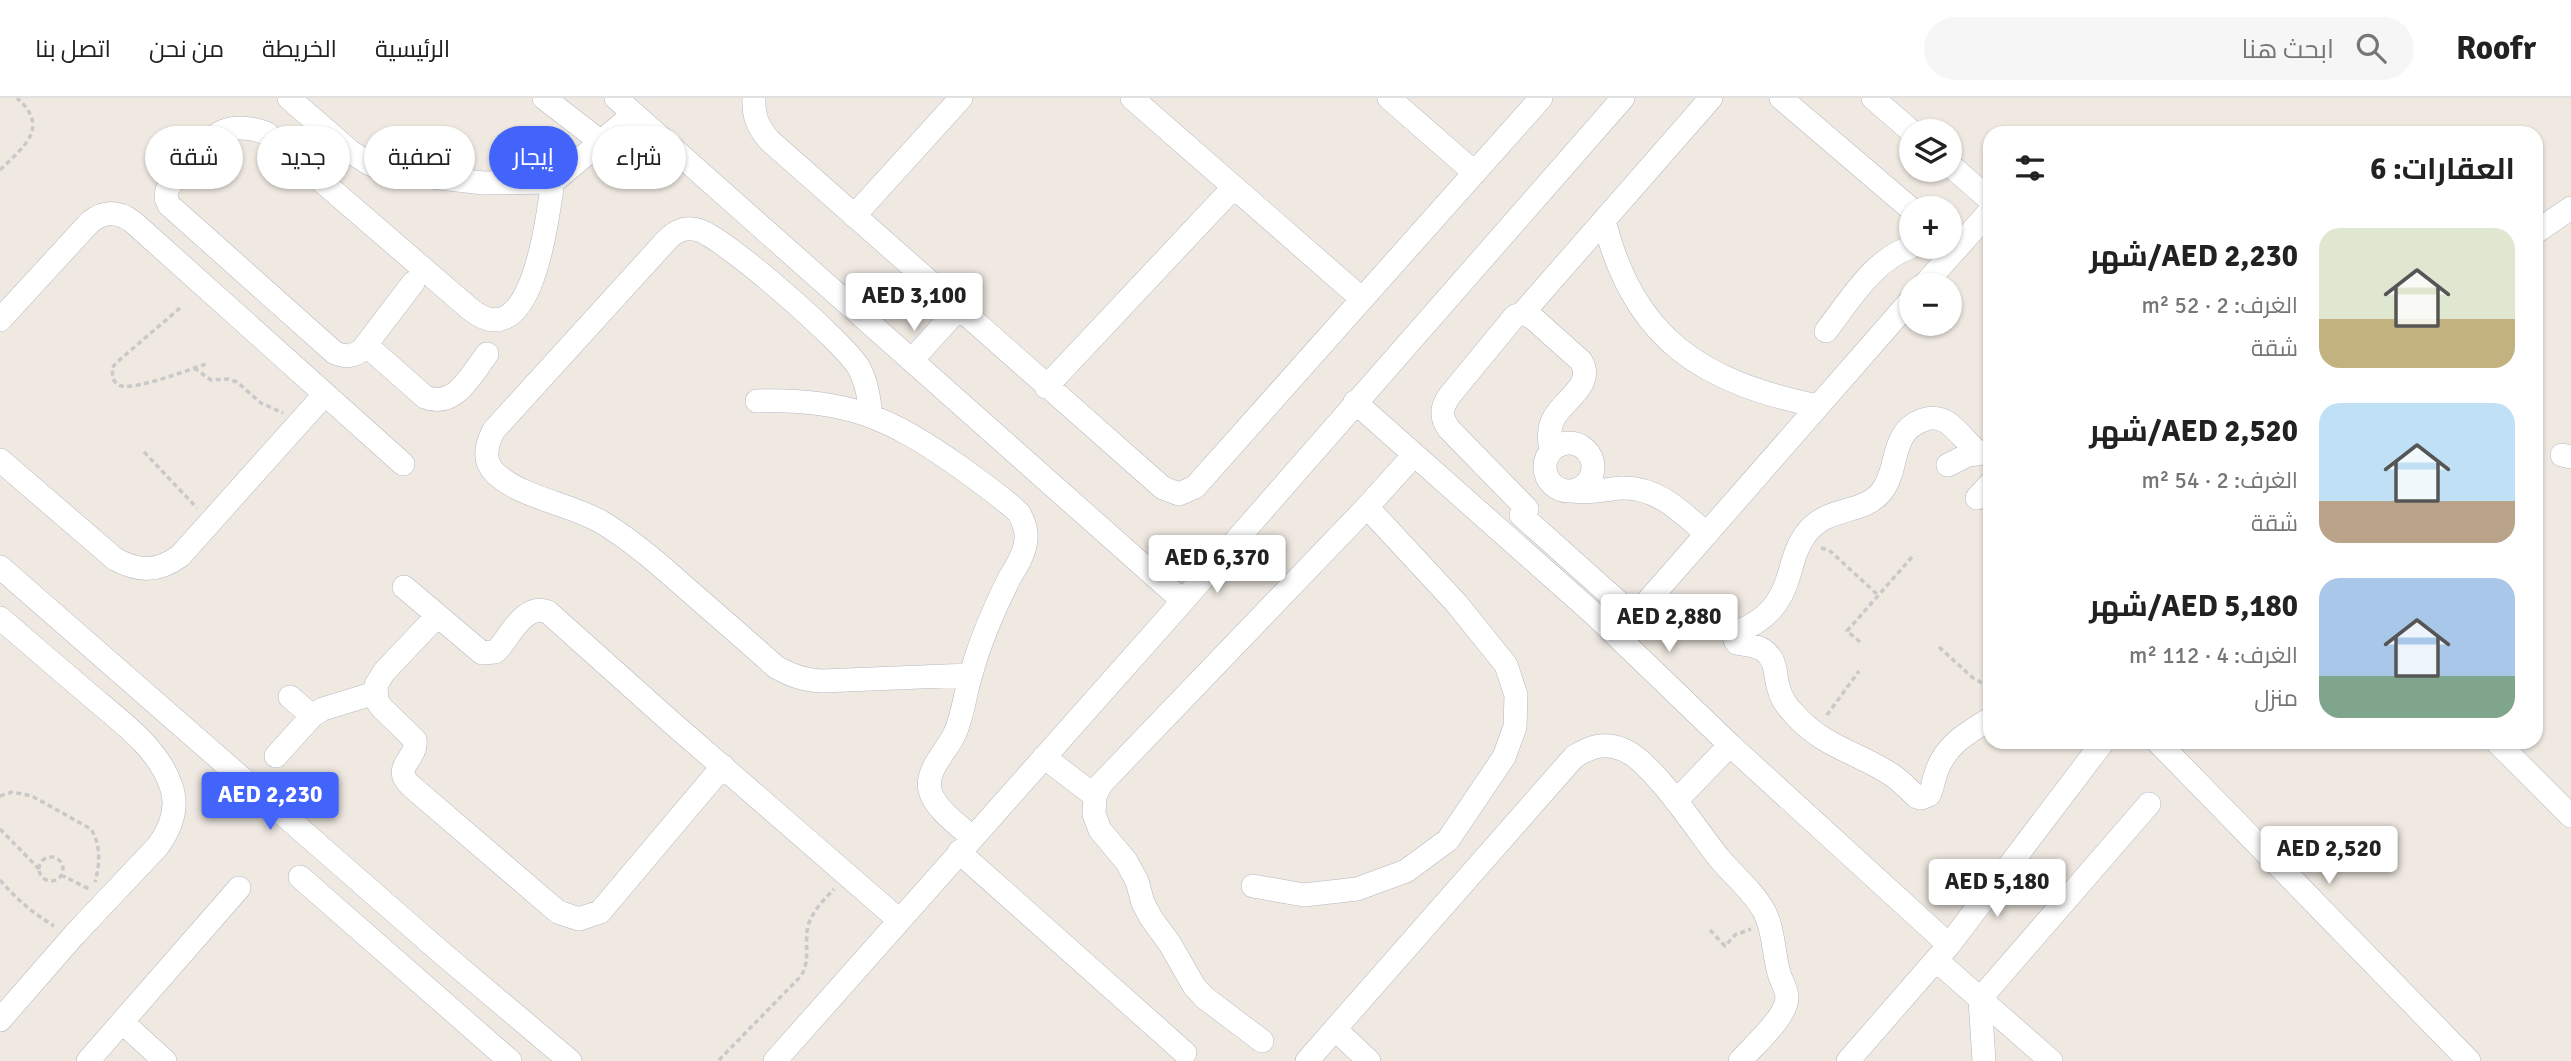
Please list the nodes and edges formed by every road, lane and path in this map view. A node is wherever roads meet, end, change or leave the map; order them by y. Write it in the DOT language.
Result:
graph roads {
  1 [pos="17,98"];
  2 [pos="289,98"];
  3 [pos="544,98"];
  4 [pos="616,98"];
  5 [pos="754,98"];
  6 [pos="961,98"];
  7 [pos="1389,98"];
  8 [pos="1541,98"];
  9 [pos="1623,98"];
  10 [pos="1711,98"];
  11 [pos="1781,98"];
  12 [pos="1873,98"];
  13 [pos="1142,101"];
  14 [pos="634,114"];
  15 [pos="1899,121"];
  16 [pos="620,126"];
  17 [pos="592,135"];
  18 [pos="592,149"];
  19 [pos="578,161"];
  20 [pos="0,170"];
  21 [pos="1475,173"];
  22 [pos="1962,176"];
  23 [pos="489,183"];
  24 [pos="1234,187"];
  25 [pos="551,189"];
  26 [pos="1983,194"];
  27 [pos="1899,199"];
  28 [pos="2571,208"];
  29 [pos="853,216"];
  30 [pos="1983,217"];
  31 [pos="1604,220"];
  32 [pos="2543,227"];
  33 [pos="1962,237"];
  34 [pos="1899,252"];
  35 [pos="413,283"];
  36 [pos="1362,299"];
  37 [pos="180,309"];
  38 [pos="958,309"];
  39 [pos="1522,314"];
  40 [pos="1899,314"];
  41 [pos="0,320"];
  42 [pos="1826,331"];
  43 [pos="366,345"];
  44 [pos="487,354"];
  45 [pos="912,360"];
  46 [pos="206,364"];
  47 [pos="194,368"];
  48 [pos="1046,387"];
  49 [pos="325,394"];
  50 [pos="757,401"];
  51 [pos="1355,402"];
  52 [pos="1818,406"];
  53 [pos="871,415"];
  54 [pos="301,421"];
  55 [pos="1551,451"];
  56 [pos="144,452"];
  57 [pos="1983,452"];
  58 [pos="1983,453"];
  59 [pos="1414,455"];
  60 [pos="0,460"];
  61 [pos="404,464"];
  62 [pos="1948,465"];
  63 [pos="1550,482"];
  64 [pos="1573,491"];
  65 [pos="1367,508"];
  66 [pos="1524,512"];
  67 [pos="211,522"];
  68 [pos="1707,534"];
  69 [pos="1504,535"];
  70 [pos="1829,550"];
  71 [pos="1912,557"];
  72 [pos="0,567"];
  73 [pos="404,586"];
  74 [pos="1878,595"];
  75 [pos="1183,601"];
  76 [pos="437,616"];
  77 [pos="0,618"];
  78 [pos="1860,642"];
  79 [pos="1939,647"];
  80 [pos="1859,671"];
  81 [pos="970,675"];
  82 [pos="1983,683"];
  83 [pos="375,693"];
  84 [pos="290,697"];
  85 [pos="312,716"];
  86 [pos="1983,723"];
  87 [pos="1813,733"];
  88 [pos="1730,744"];
  89 [pos="2098,749"];
  90 [pos="2165,749"];
  91 [pos="2504,749"];
  92 [pos="276,756"];
  93 [pos="1044,757"];
  94 [pos="723,766"];
  95 [pos="0,796"];
  96 [pos="1095,796"];
  97 [pos="1676,801"];
  98 [pos="2149,804"];
  99 [pos="2571,816"];
  100 [pos="0,829"];
  101 [pos="965,845"];
  102 [pos="39,869"];
  103 [pos="848,874"];
  104 [pos="61,875"];
  105 [pos="300,877"];
  106 [pos="0,880"];
  107 [pos="1253,886"];
  108 [pos="239,888"];
  109 [pos="101,895"];
  110 [pos="899,920"];
  111 [pos="1770,924"];
  112 [pos="1710,930"];
  113 [pos="75,934"];
  114 [pos="1943,953"];
  115 [pos="1980,999"];
  116 [pos="0,1020"];
  117 [pos="122,1022"];
  118 [pos="1335,1029"];
  119 [pos="1262,1041"];
  120 [pos="1185,1054"];
  121 [pos="719,1060"];
  122 [pos="88,1061"];
  123 [pos="165,1061"];
  124 [pos="510,1061"];
  125 [pos="570,1061"];
  126 [pos="775,1061"];
  127 [pos="1307,1061"];
  128 [pos="1369,1061"];
  129 [pos="1740,1061"];
  130 [pos="1848,1061"];
  131 [pos="1984,1061"];
  132 [pos="2051,1061"];
  133 [pos="2469,1061"];
  1 -- 20 [label="path"];
  2 -- 23 [label="street"];
  3 -- 17 [label="street"];
  4 -- 14 [label="street"];
  5 -- 29 [label="street"];
  6 -- 29 [label="street"];
  7 -- 21 [label="street"];
  8 -- 21 [label="street"];
  9 -- 51 [label="street"];
  10 -- 31 [label="street"];
  11 -- 27 [label="street"];
  12 -- 15 [label="street"];
  13 -- 24 [label="street"];
  14 -- 16 [label="street"];
  14 -- 45 [label="street"];
  18 -- 19 [label="street"];
  21 -- 36 [label="street"];
  22 -- 26 [label="street"];
  24 -- 36 [label="street"];
  24 -- 48 [label="street"];
  25 -- 43 [label="street"];
  28 -- 32 [label="street"];
  29 -- 38 [label="street"];
  30 -- 33 [label="street"];
  31 -- 39 [label="street"];
  31 -- 52 [label="street"];
  34 -- 42 [label="street"];
  35 -- 43 [label="street"];
  36 -- 48 [label="street"];
  37 -- 47 [label="path"];
  38 -- 45 [label="street"];
  38 -- 48 [label="street"];
  39 -- 55 [label="street"];
  39 -- 66 [label="street"];
  40 -- 52 [label="street"];
  41 -- 49 [label="street"];
  43 -- 44 [label="street"];
  45 -- 75 [label="street"];
  46 -- 47 [label="path"];
  47 -- 54 [label="path"];
  49 -- 54 [label="street"];
  49 -- 61 [label="street"];
  50 -- 53 [label="street"];
  51 -- 59 [label="street"];
  51 -- 75 [label="street"];
  52 -- 68 [label="street"];
  53 -- 81 [label="street"];
  53 -- 81 [label="street"];
  54 -- 67 [label="street"];
  55 -- 63 [label="street"];
  55 -- 64 [label="street"];
  56 -- 67 [label="path"];
  57 -- 87 [label="street"];
  58 -- 62 [label="street"];
  59 -- 65 [label="street"];
  59 -- 69 [label="street"];
  60 -- 67 [label="street"];
  63 -- 64 [label="street"];
  63 -- 66 [label="street"];
  64 -- 68 [label="street"];
  65 -- 96 [label="street"];
  65 -- 107 [label="street"];
  66 -- 68 [label="street"];
  66 -- 69 [label="street"];
  69 -- 88 [label="street"];
  70 -- 74 [label="path"];
  71 -- 74 [label="path"];
  72 -- 125 [label="street"];
  73 -- 76 [label="street"];
  74 -- 78 [label="path"];
  75 -- 93 [label="street"];
  76 -- 83 [label="street"];
  76 -- 94 [label="street"];
  77 -- 109 [label="street"];
  79 -- 82 [label="path"];
  80 -- 87 [label="path"];
  81 -- 101 [label="street"];
  83 -- 85 [label="street"];
  83 -- 94 [label="street"];
  84 -- 85 [label="street"];
  85 -- 92 [label="street"];
  86 -- 87 [label="street"];
  88 -- 97 [label="street"];
  88 -- 114 [label="street"];
  89 -- 114 [label="street"];
  90 -- 133 [label="street"];
  91 -- 99 [label="street"];
  93 -- 96 [label="street"];
  93 -- 101 [label="street"];
  94 -- 103 [label="street"];
  95 -- 109 [label="path"];
  96 -- 119 [label="street"];
  97 -- 111 [label="street"];
  97 -- 118 [label="street"];
  98 -- 115 [label="street"];
  100 -- 102 [label="path"];
  101 -- 110 [label="street"];
  101 -- 120 [label="street"];
  102 -- 104 [label="path"];
  102 -- 104 [label="path"];
  103 -- 110 [label="street"];
  103 -- 121 [label="path"];
  104 -- 109 [label="path"];
  105 -- 124 [label="street"];
  106 -- 113 [label="path"];
  108 -- 117 [label="street"];
  109 -- 113 [label="street"];
  110 -- 126 [label="street"];
  111 -- 112 [label="path"];
  111 -- 129 [label="street"];
  113 -- 116 [label="street"];
  114 -- 115 [label="street"];
  114 -- 130 [label="street"];
  115 -- 131 [label="street"];
  115 -- 132 [label="street"];
  117 -- 122 [label="street"];
  117 -- 123 [label="street"];
  118 -- 127 [label="street"];
  118 -- 128 [label="street"];
}
